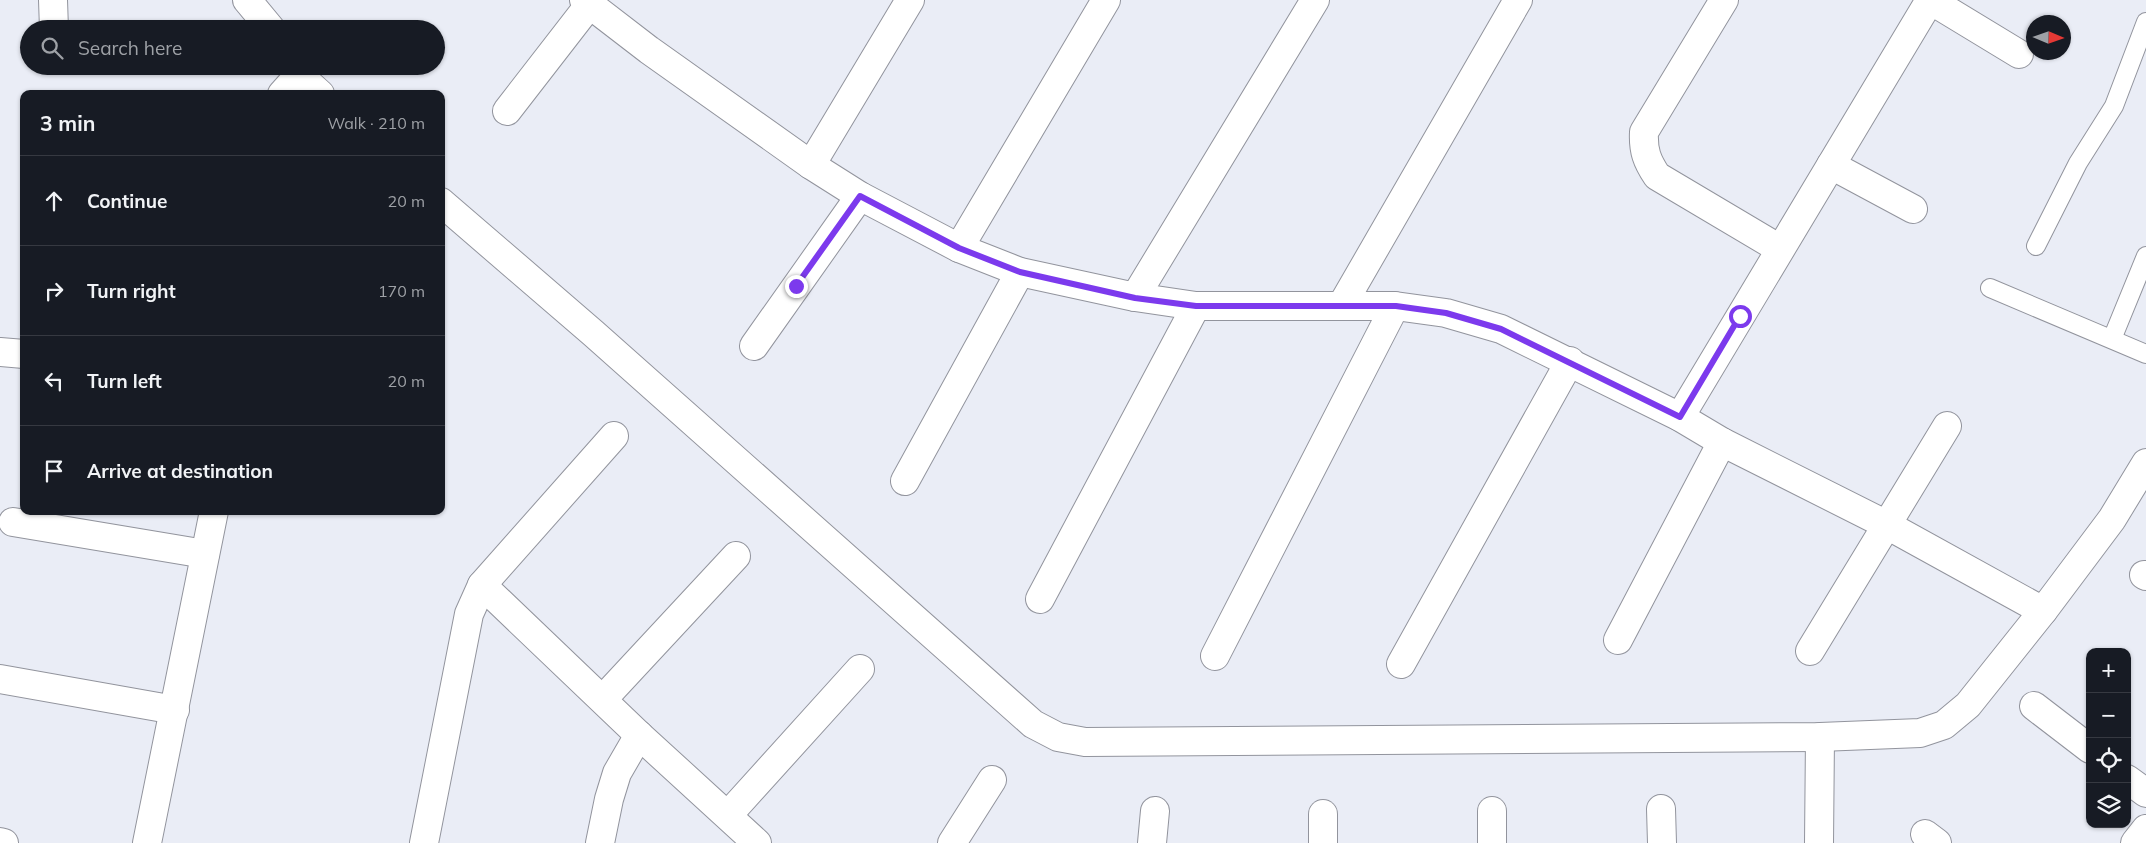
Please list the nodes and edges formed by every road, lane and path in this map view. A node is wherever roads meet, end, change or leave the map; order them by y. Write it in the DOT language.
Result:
graph roads {
  1 [pos="53,0"];
  2 [pos="247,0"];
  3 [pos="910,0"];
  4 [pos="1106,0"];
  5 [pos="1314,0"];
  6 [pos="1518,0"];
  7 [pos="1724,0"];
  8 [pos="1930,0"];
  9 [pos="589,1"];
  10 [pos="270,18"];
  11 [pos="54,20"];
  12 [pos="2146,22"];
  13 [pos="2019,54"];
  14 [pos="292,78"];
  15 [pos="313,90"];
  16 [pos="507,111"];
  17 [pos="812,165"];
  18 [pos="1831,165"];
  19 [pos="860,196"];
  20 [pos="1913,209"];
  21 [pos="450,210"];
  22 [pos="2036,246"];
  23 [pos="959,248"];
  24 [pos="1780,248"];
  25 [pos="2146,256"];
  26 [pos="1020,272"];
  27 [pos="1990,288"];
  28 [pos="1135,298"];
  29 [pos="1342,305"];
  30 [pos="1196,306"];
  31 [pos="1396,306"];
  32 [pos="2112,339"];
  33 [pos="754,346"];
  34 [pos="0,352"];
  35 [pos="20,354"];
  36 [pos="2146,354"];
  37 [pos="1570,361"];
  38 [pos="1680,417"];
  39 [pos="1947,426"];
  40 [pos="614,436"];
  41 [pos="1722,442"];
  42 [pos="2146,463"];
  43 [pos="905,481"];
  44 [pos="213,515"];
  45 [pos="13,522"];
  46 [pos="1887,525"];
  47 [pos="205,554"];
  48 [pos="736,556"];
  49 [pos="482,585"];
  50 [pos="1040,599"];
  51 [pos="2043,612"];
  52 [pos="1618,640"];
  53 [pos="1810,651"];
  54 [pos="1215,656"];
  55 [pos="1401,664"];
  56 [pos="860,669"];
  57 [pos="0,679"];
  58 [pos="603,699"];
  59 [pos="2034,706"];
  60 [pos="175,710"];
  61 [pos="638,735"];
  62 [pos="1820,737"];
  63 [pos="2086,747"];
  64 [pos="992,780"];
  65 [pos="2131,781"];
  66 [pos="2146,793"];
  67 [pos="1661,809"];
  68 [pos="1492,810"];
  69 [pos="1155,811"];
  70 [pos="1323,814"];
  71 [pos="728,815"];
  72 [pos="2146,828"];
  73 [pos="0,842"];
  74 [pos="4,843"];
  75 [pos="147,843"];
  76 [pos="424,843"];
  77 [pos="600,843"];
  78 [pos="757,843"];
  79 [pos="952,843"];
  80 [pos="1152,843"];
  81 [pos="1323,843"];
  82 [pos="1492,843"];
  83 [pos="1662,843"];
  84 [pos="1819,843"];
  85 [pos="2135,843"];
  1 -- 11 [label="street"];
  2 -- 10 [label="street"];
  3 -- 17 [label="street"];
  4 -- 23 [label="street"];
  5 -- 28 [label="street"];
  6 -- 29 [label="street"];
  7 -- 24 [label="street"];
  8 -- 13 [label="street"];
  8 -- 18 [label="street"];
  9 -- 16 [label="street"];
  9 -- 17 [label="street"];
  12 -- 22 [label="lane"];
  14 -- 15 [label="street"];
  17 -- 19 [label="street"];
  18 -- 20 [label="street"];
  18 -- 24 [label="street"];
  19 -- 23 [label="street"];
  19 -- 33 [label="street"];
  21 -- 62 [label="street"];
  23 -- 26 [label="street"];
  24 -- 38 [label="street"];
  25 -- 32 [label="lane"];
  26 -- 28 [label="street"];
  26 -- 43 [label="street"];
  27 -- 32 [label="lane"];
  28 -- 30 [label="street"];
  29 -- 30 [label="street"];
  29 -- 31 [label="street"];
  30 -- 50 [label="street"];
  31 -- 37 [label="street"];
  31 -- 54 [label="street"];
  32 -- 36 [label="lane"];
  34 -- 35 [label="street"];
  37 -- 38 [label="street"];
  37 -- 55 [label="street"];
  38 -- 41 [label="street"];
  39 -- 46 [label="street"];
  40 -- 49 [label="street"];
  41 -- 46 [label="street"];
  41 -- 52 [label="street"];
  42 -- 51 [label="street"];
  44 -- 47 [label="street"];
  45 -- 47 [label="street"];
  46 -- 51 [label="street"];
  46 -- 53 [label="street"];
  47 -- 60 [label="street"];
  48 -- 58 [label="street"];
  49 -- 58 [label="street"];
  49 -- 76 [label="street"];
  51 -- 62 [label="street"];
  56 -- 71 [label="street"];
  57 -- 60 [label="street"];
  58 -- 61 [label="street"];
  59 -- 63 [label="street"];
  60 -- 75 [label="street"];
  61 -- 71 [label="street"];
  61 -- 77 [label="street"];
  62 -- 84 [label="street"];
  64 -- 79 [label="street"];
  65 -- 66 [label="street"];
  67 -- 83 [label="street"];
  68 -- 82 [label="street"];
  69 -- 80 [label="street"];
  70 -- 81 [label="street"];
  71 -- 78 [label="street"];
  72 -- 85 [label="street"];
  73 -- 74 [label="street"];
}
